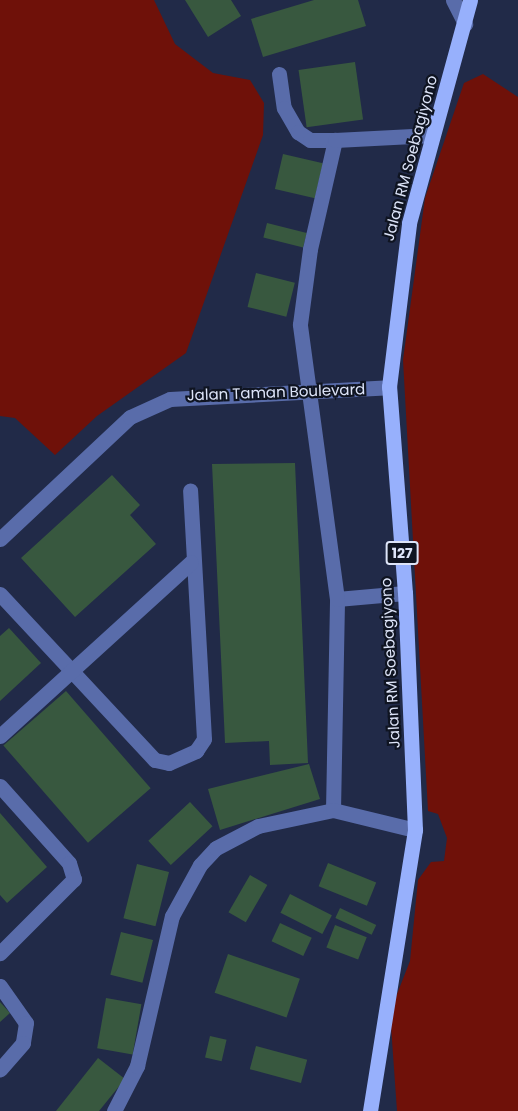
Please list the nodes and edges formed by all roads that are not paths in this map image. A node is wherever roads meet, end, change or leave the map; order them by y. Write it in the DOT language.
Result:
graph roads {
  1 [pos="453,0"];
  2 [pos="470,0"];
  3 [pos="465,24"];
  4 [pos="279,74"];
  5 [pos="432,135"];
  6 [pos="335,140"];
  7 [pos="389,387"];
  8 [pos="305,390"];
  9 [pos="190,490"];
  10 [pos="0,539"];
  11 [pos="191,562"];
  12 [pos="405,593"];
  13 [pos="0,594"];
  14 [pos="337,599"];
  15 [pos="72,670"];
  16 [pos="0,736"];
  17 [pos="0,786"];
  18 [pos="333,810"];
  19 [pos="415,830"];
  20 [pos="0,953"];
  21 [pos="0,987"];
  22 [pos="0,1069"];
  23 [pos="114,1111"];
  24 [pos="370,1111"];
  1 -- 3 [label="street"];
  2 -- 3 [label="main road, Jalan RM Soebagiyono / 127"];
  3 -- 5 [label="main road, Jalan RM Soebagiyono / 127"];
  4 -- 6 [label="street"];
  5 -- 6 [label="street"];
  5 -- 7 [label="main road, Jalan RM Soebagiyono / 127"];
  6 -- 8 [label="street"];
  7 -- 8 [label="street, Jalan Taman Boulevard"];
  7 -- 12 [label="main road, Jalan RM Soebagiyono / 127"];
  8 -- 10 [label="street, Jalan Taman Boulevard"];
  8 -- 14 [label="street"];
  9 -- 11 [label="street"];
  11 -- 15 [label="street"];
  11 -- 15 [label="street"];
  12 -- 14 [label="street"];
  12 -- 19 [label="main road, Jalan RM Soebagiyono / 127"];
  13 -- 15 [label="street"];
  14 -- 18 [label="street"];
  15 -- 16 [label="street"];
  17 -- 20 [label="street"];
  18 -- 19 [label="street"];
  18 -- 23 [label="street"];
  19 -- 24 [label="main road, Jalan RM Soebagiyono / 127"];
  21 -- 22 [label="street"];
}
